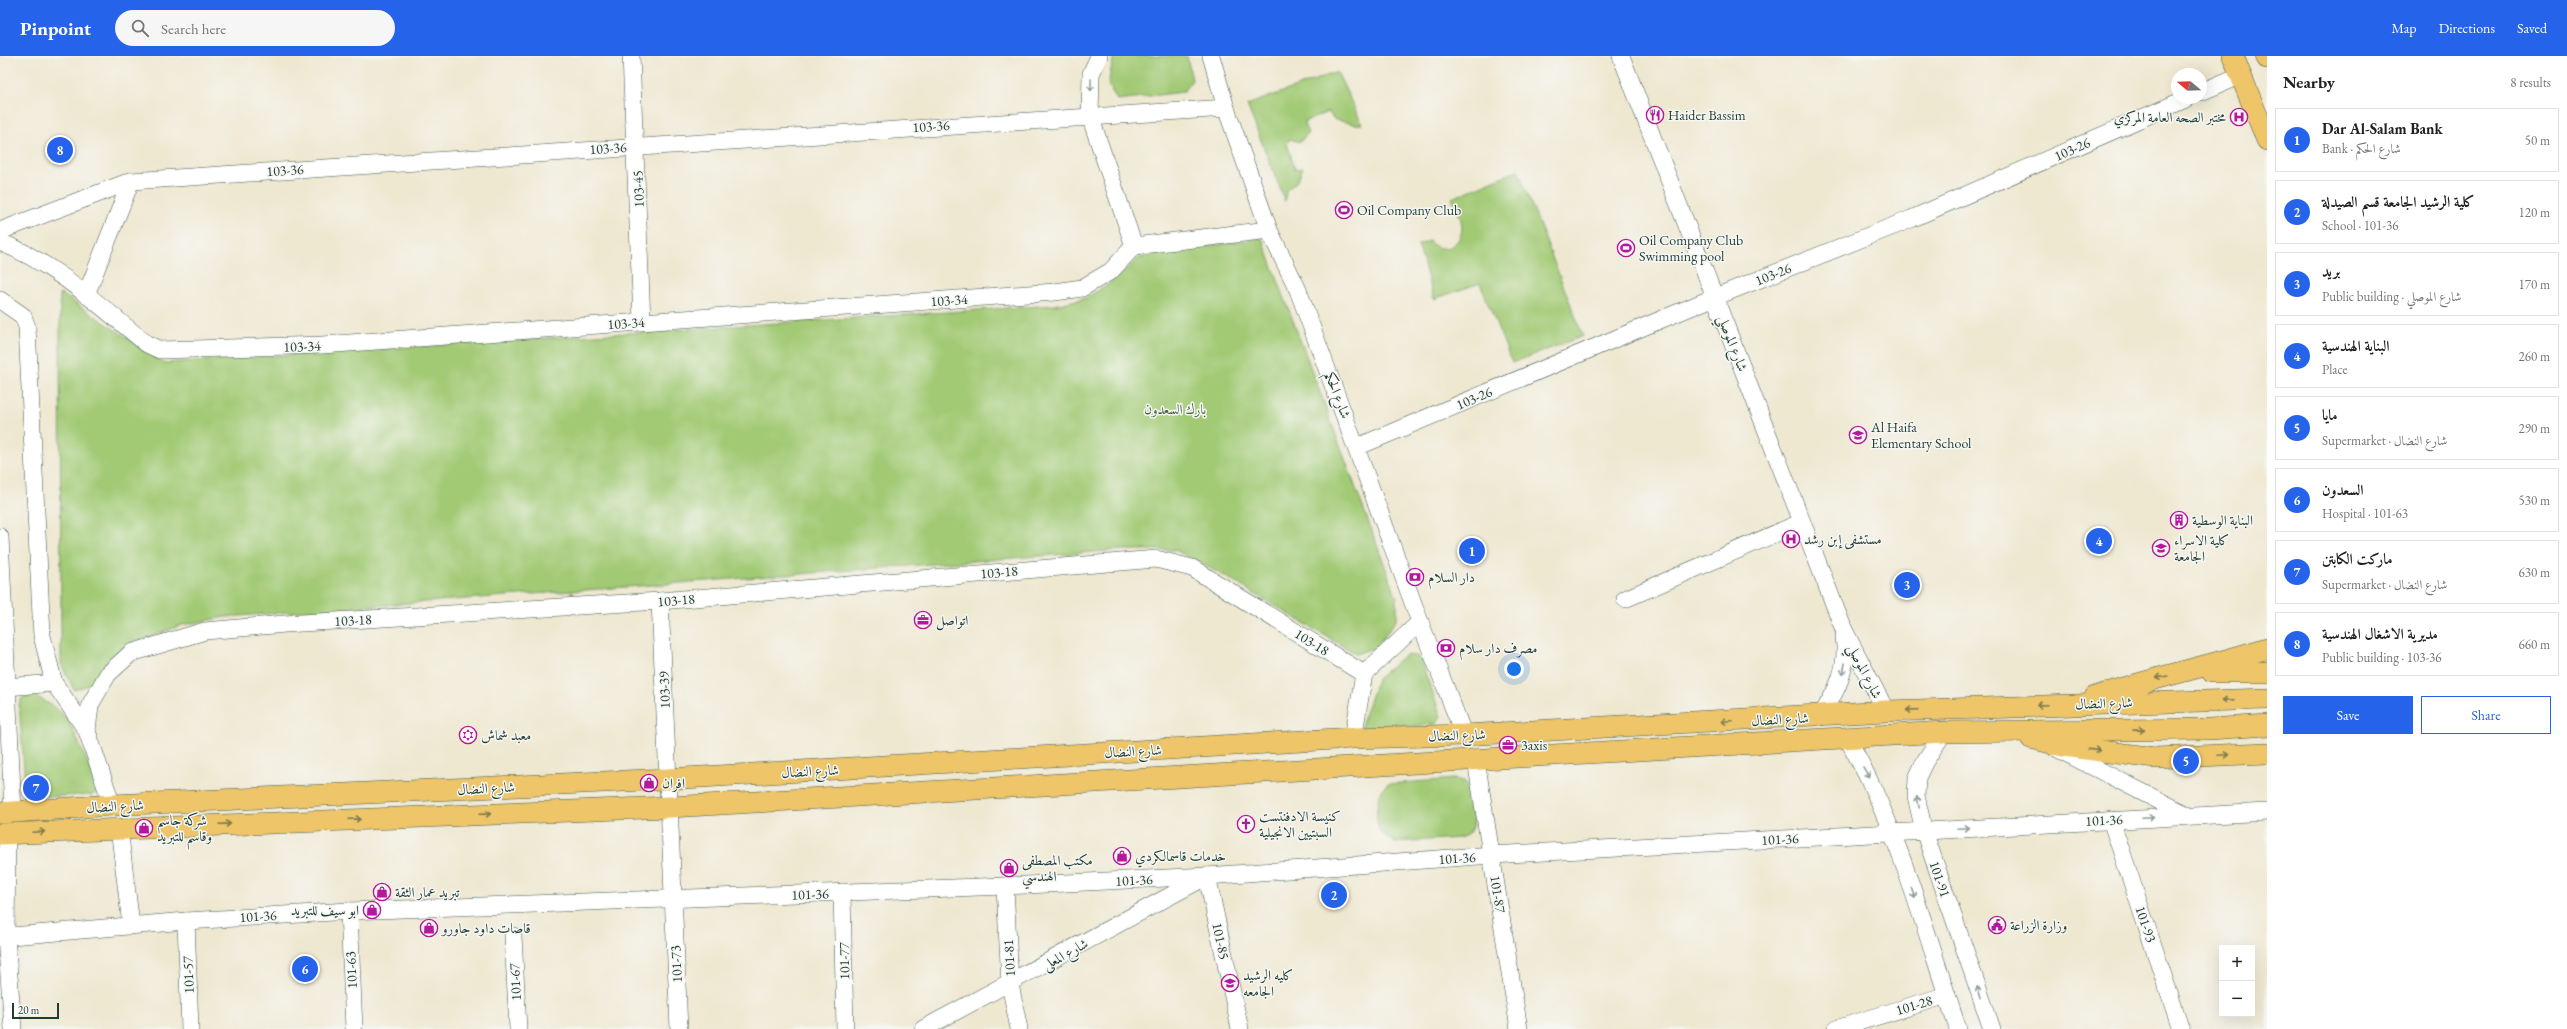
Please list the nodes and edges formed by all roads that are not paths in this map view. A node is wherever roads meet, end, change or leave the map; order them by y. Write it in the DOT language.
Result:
graph roads {
  1 [pos="631,56"];
  2 [pos="1099,56"];
  3 [pos="1211,56"];
  4 [pos="2233,56"];
  5 [pos="1625,57"];
  6 [pos="2241,75"];
  7 [pos="2207,89"];
  8 [pos="2174,104"];
  9 [pos="1226,108"];
  10 [pos="1090,116"];
  11 [pos="2267,140"];
  12 [pos="637,146"];
  13 [pos="131,181"];
  14 [pos="1268,230"];
  15 [pos="0,231"];
  16 [pos="0,242"];
  17 [pos="1134,246"];
  18 [pos="86,295"];
  19 [pos="1715,297"];
  20 [pos="0,300"];
  21 [pos="642,321"];
  22 [pos="1357,447"];
  23 [pos="1802,522"];
  24 [pos="0,537"];
  25 [pos="1625,599"];
  26 [pos="660,601"];
  27 [pos="1420,622"];
  28 [pos="1844,630"];
  29 [pos="2267,648"];
  30 [pos="2267,672"];
  31 [pos="2182,673"];
  32 [pos="1364,674"];
  33 [pos="54,683"];
  34 [pos="7,687"];
  35 [pos="2267,699"];
  36 [pos="2076,704"];
  37 [pos="1886,711"];
  38 [pos="1820,717"];
  39 [pos="2267,725"];
  40 [pos="87,731"];
  41 [pos="2016,731"];
  42 [pos="1944,732"];
  43 [pos="1464,735"];
  44 [pos="1353,738"];
  45 [pos="1847,738"];
  46 [pos="2048,744"];
  47 [pos="2267,752"];
  48 [pos="1476,760"];
  49 [pos="667,779"];
  50 [pos="112,805"];
  51 [pos="670,807"];
  52 [pos="2267,812"];
  53 [pos="6,813"];
  54 [pos="2191,816"];
  55 [pos="2111,820"];
  56 [pos="119,828"];
  57 [pos="1924,831"];
  58 [pos="1892,833"];
  59 [pos="3,834"];
  60 [pos="1492,855"];
  61 [pos="1207,876"];
  62 [pos="1005,886"];
  63 [pos="842,892"];
  64 [pos="673,898"];
  65 [pos="349,911"];
  66 [pos="186,921"];
  67 [pos="131,925"];
  68 [pos="3,936"];
  69 [pos="513,936"];
  70 [pos="1010,984"];
  71 [pos="1947,995"];
  72 [pos="13,1029"];
  73 [pos="190,1029"];
  74 [pos="354,1029"];
  75 [pos="518,1029"];
  76 [pos="679,1029"];
  77 [pos="845,1029"];
  78 [pos="923,1029"];
  79 [pos="1020,1029"];
  80 [pos="1240,1029"];
  81 [pos="1519,1029"];
  82 [pos="1836,1029"];
  83 [pos="1958,1029"];
  84 [pos="1992,1029"];
  85 [pos="2181,1029"];
  1 -- 12 [label="street, 103-45"];
  2 -- 10 [label="street, one-way"];
  3 -- 9 [label="street, شارع الحكم"];
  4 -- 6 [label="main road"];
  5 -- 19 [label="street, شارع الموصلي"];
  6 -- 7 [label="street"];
  6 -- 11 [label="main road"];
  8 -- 19 [label="street, 103-26"];
  9 -- 10 [label="street, 103-36"];
  9 -- 14 [label="street, شارع الحكم"];
  10 -- 12 [label="street, 103-36"];
  10 -- 17 [label="street"];
  12 -- 13 [label="street, 103-36"];
  12 -- 21 [label="street, 103-45"];
  13 -- 15 [label="street, 103-36"];
  13 -- 18 [label="street"];
  14 -- 17 [label="street"];
  14 -- 22 [label="street, شارع الحكم"];
  16 -- 18 [label="street, 103-34"];
  17 -- 21 [label="street, 103-34"];
  18 -- 21 [label="street, 103-34"];
  19 -- 22 [label="street, 103-26"];
  19 -- 23 [label="street, شارع الموصلي"];
  20 -- 33 [label="street"];
  22 -- 27 [label="street, شارع الحكم"];
  23 -- 25 [label="street"];
  23 -- 28 [label="street, شارع الموصلي"];
  24 -- 34 [label="street"];
  26 -- 32 [label="street, 103-18"];
  26 -- 40 [label="street, 103-18"];
  26 -- 49 [label="street, 103-39"];
  27 -- 32 [label="street"];
  27 -- 43 [label="street, شارع الحكم"];
  28 -- 37 [label="street, شارع الموصلي"];
  28 -- 38 [label="street, شارع الموصلي, one-way"];
  29 -- 31 [label="main road"];
  30 -- 31 [label="main road"];
  31 -- 36 [label="main road, one-way"];
  32 -- 44 [label="street"];
  33 -- 34 [label="street"];
  33 -- 40 [label="street"];
  34 -- 53 [label="street"];
  35 -- 36 [label="main road, شارع النضال, one-way"];
  36 -- 37 [label="main road, شارع النضال, one-way"];
  37 -- 38 [label="main road, شارع النضال"];
  38 -- 43 [label="main road, شارع النضال, one-way"];
  41 -- 39 [label="main road, شارع النضال, one-way"];
  40 -- 50 [label="street, 103-18"];
  41 -- 42 [label="main road, شارع النضال"];
  41 -- 46 [label="main road"];
  42 -- 45 [label="main road, شارع النضال"];
  57 -- 42 [label="street, 101-91, one-way"];
  43 -- 44 [label="main road, شارع النضال"];
  44 -- 49 [label="main road, شارع النضال"];
  45 -- 48 [label="main road, شارع النضال"];
  45 -- 58 [label="street, one-way"];
  46 -- 47 [label="main road, one-way"];
  46 -- 54 [label="street"];
  48 -- 51 [label="main road, شارع النضال"];
  48 -- 60 [label="street, 101-87"];
  49 -- 50 [label="main road, شارع النضال"];
  49 -- 51 [label="street, 103-39"];
  50 -- 53 [label="main road, شارع النضال"];
  56 -- 51 [label="main road, شارع النضال, one-way"];
  51 -- 64 [label="street, 101-73"];
  52 -- 54 [label="street, 101-36"];
  55 -- 54 [label="street, 101-36, one-way"];
  57 -- 55 [label="street, 101-36, one-way"];
  55 -- 85 [label="street, 101-93"];
  59 -- 56 [label="main road, شارع النضال, one-way"];
  56 -- 67 [label="street"];
  57 -- 58 [label="street, 101-36"];
  84 -- 57 [label="street, 101-91, one-way"];
  58 -- 60 [label="street, 101-36"];
  58 -- 71 [label="street, one-way"];
  59 -- 68 [label="street"];
  60 -- 61 [label="street, 101-36"];
  60 -- 81 [label="street, 101-87"];
  61 -- 62 [label="street, 101-36"];
  61 -- 70 [label="street, شارع المعلى"];
  61 -- 80 [label="street, 101-85"];
  62 -- 63 [label="street, 101-36"];
  62 -- 70 [label="street, 101-81"];
  63 -- 64 [label="street, 101-36"];
  63 -- 77 [label="street, 101-77"];
  64 -- 65 [label="street, 101-36"];
  64 -- 76 [label="street, 101-73"];
  65 -- 66 [label="street, 101-36"];
  65 -- 74 [label="street, 101-63"];
  66 -- 67 [label="street, 101-36"];
  66 -- 73 [label="street, 101-57"];
  67 -- 68 [label="street, 101-36"];
  68 -- 72 [label="street"];
  69 -- 75 [label="street, 101-67"];
  70 -- 78 [label="street, شارع المعلى"];
  70 -- 79 [label="street, 101-81"];
  71 -- 82 [label="street, 101-28"];
  71 -- 83 [label="street"];
}
